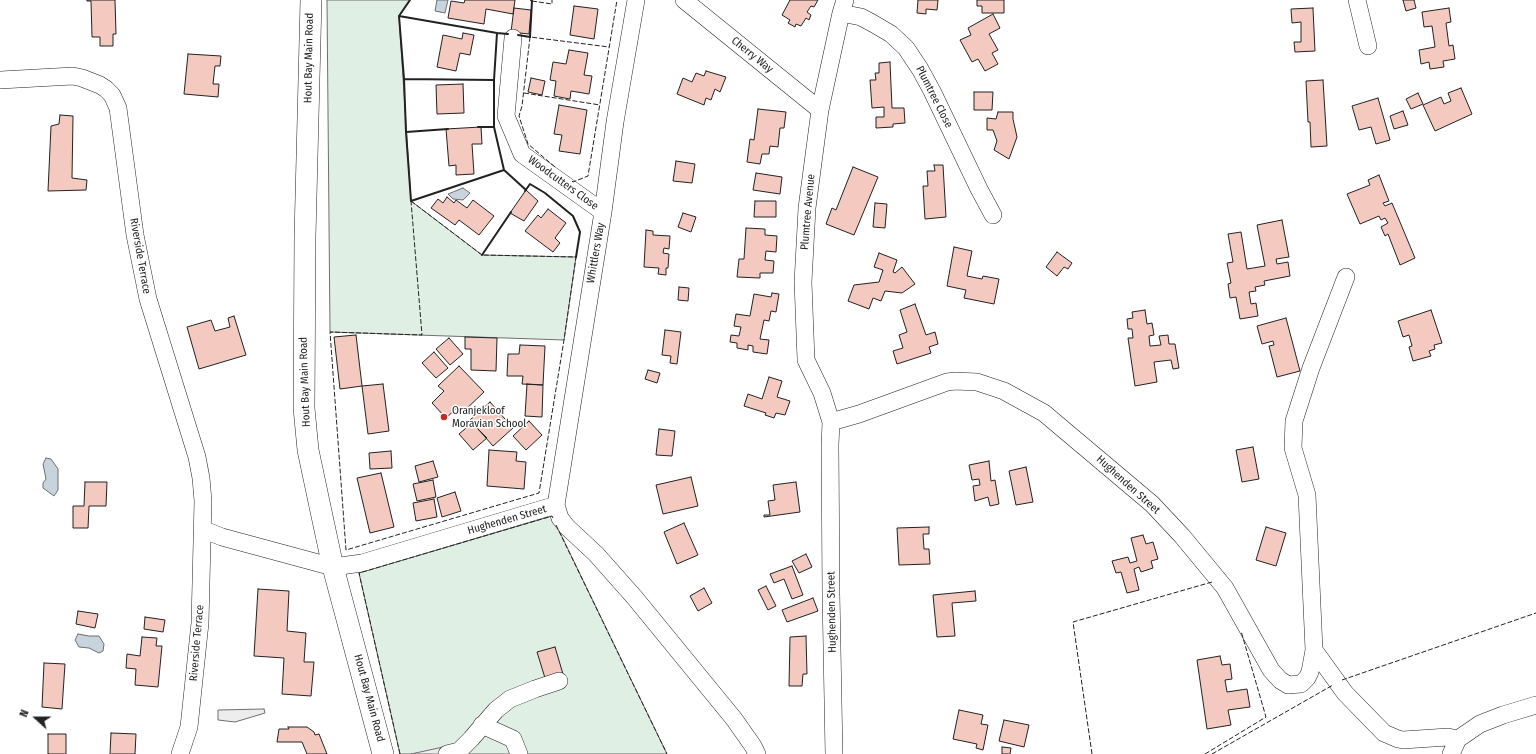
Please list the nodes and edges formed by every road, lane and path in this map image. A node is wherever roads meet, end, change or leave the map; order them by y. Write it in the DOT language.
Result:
graph roads {
  1 [pos="311,0"];
  2 [pos="636,0"];
  3 [pos="684,0"];
  4 [pos="1357,0"];
  5 [pos="843,6"];
  6 [pos="513,38"];
  7 [pos="1368,46"];
  8 [pos="0,80"];
  9 [pos="820,110"];
  10 [pos="603,212"];
  11 [pos="993,215"];
  12 [pos="1346,277"];
  13 [pos="831,422"];
  14 [pos="556,505"];
  15 [pos="202,530"];
  16 [pos="333,567"];
  17 [pos="1314,650"];
  18 [pos="559,681"];
  19 [pos="1536,705"];
  20 [pos="482,725"];
  21 [pos="1458,739"];
  22 [pos="180,754"];
  23 [pos="383,754"];
  24 [pos="447,754"];
  25 [pos="519,754"];
  26 [pos="757,754"];
  27 [pos="834,754"];
  28 [pos="1451,754"];
  1 -- 16 [label="main road, Hout Bay Main Road"];
  2 -- 10 [label="street, Whittlers Way"];
  3 -- 9 [label="street, Cherry Way"];
  4 -- 7 [label="street"];
  5 -- 9 [label="street, Plumtree Avenue"];
  5 -- 11 [label="street, Plumtree Close"];
  6 -- 10 [label="street, Woodcutters Close"];
  8 -- 15 [label="street, Riverside Terrace"];
  9 -- 13 [label="street, Plumtree Avenue"];
  10 -- 14 [label="street, Whittlers Way"];
  12 -- 17 [label="street, Hughenden Street"];
  13 -- 17 [label="street, Hughenden Street"];
  13 -- 27 [label="street, Hughenden Street"];
  14 -- 16 [label="street, Hughenden Street"];
  14 -- 26 [label="street, Hughenden Street"];
  15 -- 16 [label="street"];
  15 -- 22 [label="street, Riverside Terrace"];
  16 -- 23 [label="main road, Hout Bay Main Road"];
  17 -- 21 [label="street"];
  18 -- 20 [label="street"];
  19 -- 21 [label="street"];
  20 -- 24 [label="street"];
  20 -- 25 [label="street"];
  21 -- 28 [label="street"];
}
